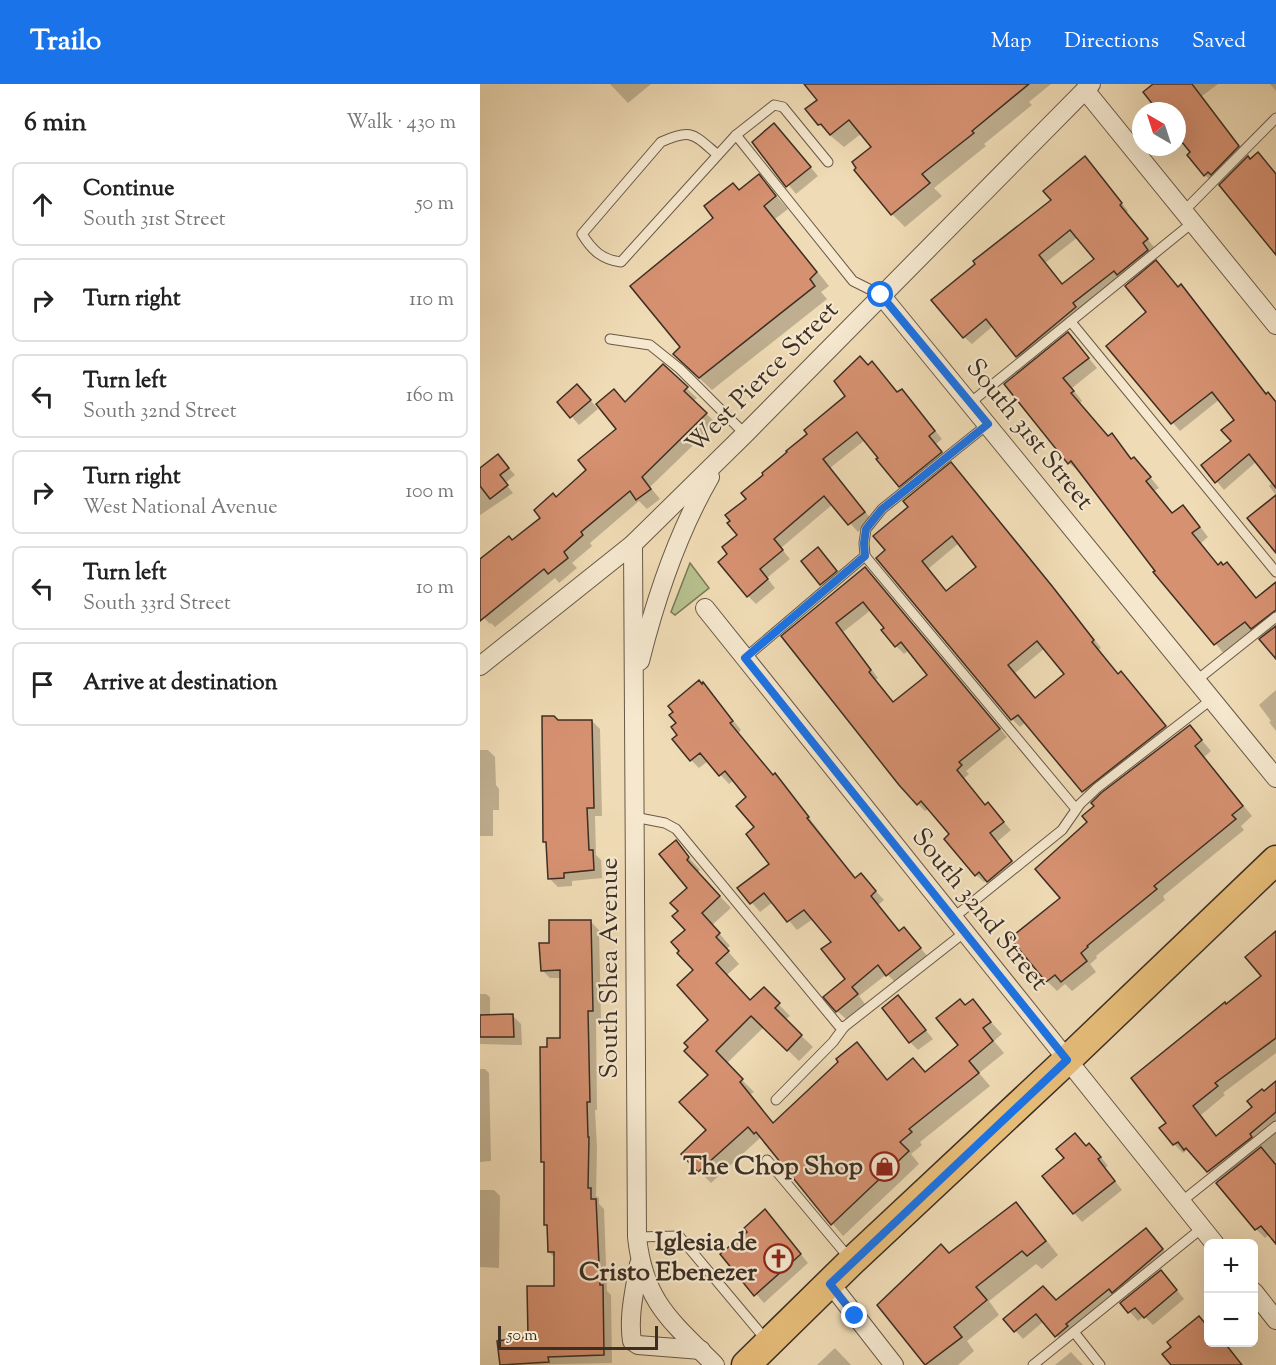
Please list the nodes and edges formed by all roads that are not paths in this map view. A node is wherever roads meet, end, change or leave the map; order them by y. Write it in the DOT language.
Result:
graph roads {
  1 [pos="1088,87"];
  2 [pos="1276,118"];
  3 [pos="736,135"];
  4 [pos="718,154"];
  5 [pos="828,162"];
  6 [pos="1188,217"];
  7 [pos="881,295"];
  8 [pos="1071,322"];
  9 [pos="1276,325"];
  10 [pos="610,339"];
  11 [pos="970,403"];
  12 [pos="988,424"];
  13 [pos="745,434"];
  14 [pos="720,458"];
  15 [pos="633,544"];
  16 [pos="865,556"];
  17 [pos="1276,572"];
  18 [pos="705,608"];
  19 [pos="1276,617"];
  20 [pos="745,658"];
  21 [pos="480,666"];
  22 [pos="1197,680"];
  23 [pos="633,689"];
  24 [pos="1212,699"];
  25 [pos="1276,778"];
  26 [pos="1076,809"];
  27 [pos="634,817"];
  28 [pos="1276,860"];
  29 [pos="953,918"];
  30 [pos="965,932"];
  31 [pos="844,1027"];
  32 [pos="1067,1060"];
  33 [pos="776,1100"];
  34 [pos="1276,1126"];
  35 [pos="767,1160"];
  36 [pos="1181,1202"];
  37 [pos="1203,1228"];
  38 [pos="637,1237"];
  39 [pos="1211,1239"];
  40 [pos="639,1259"];
  41 [pos="852,1261"];
  42 [pos="830,1284"];
  43 [pos="1255,1293"];
  44 [pos="1276,1320"];
  45 [pos="1074,1332"];
  46 [pos="768,1343"];
  47 [pos="701,1350"];
  48 [pos="715,1365"];
  49 [pos="746,1365"];
  50 [pos="894,1365"];
  51 [pos="1033,1365"];
  52 [pos="1100,1365"];
  1 -- 6 [label="street"];
  1 -- 7 [label="street, West Pierce Street"];
  2 -- 6 [label="lane"];
  3 -- 4 [label="lane"];
  3 -- 5 [label="lane"];
  3 -- 7 [label="lane, South 31st Street"];
  4 -- 4 [label="lane"];
  6 -- 8 [label="lane"];
  6 -- 9 [label="street"];
  7 -- 11 [label="street, South 31st Street"];
  7 -- 13 [label="street, West Pierce Street"];
  8 -- 11 [label="lane"];
  8 -- 17 [label="lane"];
  10 -- 13 [label="lane"];
  11 -- 12 [label="street, South 31st Street"];
  12 -- 16 [label="lane"];
  12 -- 22 [label="street, South 31st Street"];
  13 -- 14 [label="street, West Pierce Street"];
  14 -- 15 [label="street, West Pierce Street"];
  14 -- 23 [label="street"];
  15 -- 21 [label="street, West Pierce Street"];
  15 -- 23 [label="street, South Shea Avenue"];
  16 -- 20 [label="lane"];
  16 -- 26 [label="lane"];
  18 -- 20 [label="street, South 32nd Street"];
  19 -- 22 [label="lane"];
  20 -- 29 [label="street, South 32nd Street"];
  22 -- 24 [label="street, South 31st Street"];
  23 -- 27 [label="street, South Shea Avenue"];
  24 -- 25 [label="street, South 31st Street"];
  24 -- 26 [label="lane"];
  26 -- 29 [label="lane"];
  27 -- 31 [label="lane"];
  27 -- 38 [label="street, South Shea Avenue"];
  28 -- 32 [label="main road"];
  29 -- 30 [label="street, South 32nd Street"];
  30 -- 31 [label="lane"];
  30 -- 32 [label="street, South 32nd Street"];
  31 -- 33 [label="lane"];
  32 -- 36 [label="street, South 32nd Street"];
  32 -- 41 [label="main road"];
  34 -- 36 [label="lane"];
  35 -- 41 [label="lane"];
  36 -- 37 [label="street, South 32nd Street"];
  37 -- 39 [label="street, South 32nd Street"];
  37 -- 45 [label="lane"];
  38 -- 40 [label="street, South Shea Avenue"];
  38 -- 46 [label="lane"];
  40 -- 47 [label="street, South Shea Avenue"];
  40 -- 47 [label="street"];
  41 -- 42 [label="main road"];
  42 -- 46 [label="main road"];
  42 -- 50 [label="street"];
  43 -- 44 [label="street"];
  45 -- 51 [label="lane"];
  45 -- 52 [label="lane"];
  46 -- 49 [label="main road"];
  47 -- 48 [label="street, South Shea Avenue"];
}
